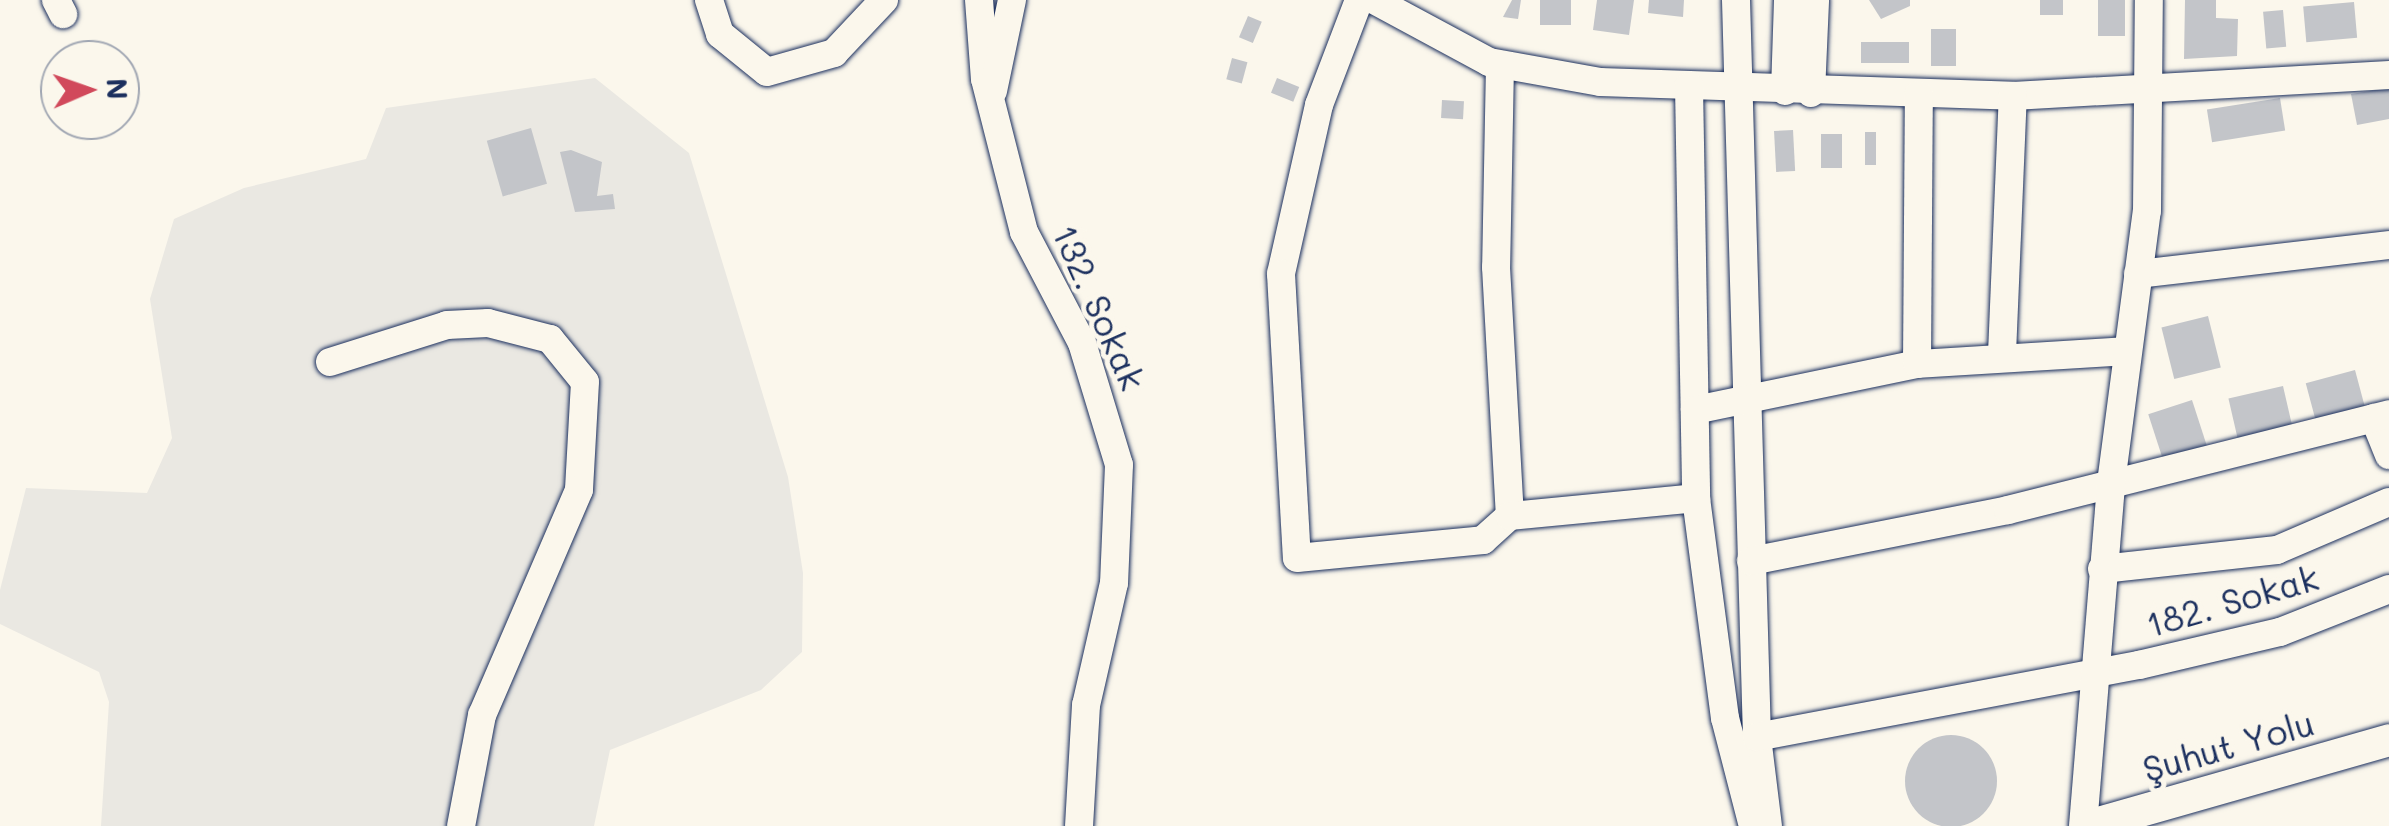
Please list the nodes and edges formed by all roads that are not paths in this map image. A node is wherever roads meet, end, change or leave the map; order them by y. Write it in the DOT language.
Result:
graph roads {
  1 [pos="709,0"];
  2 [pos="884,0"];
  3 [pos="979,0"];
  4 [pos="1012,0"];
  5 [pos="1359,0"];
  6 [pos="1374,0"];
  7 [pos="1736,0"];
  8 [pos="1788,0"];
  9 [pos="1815,0"];
  10 [pos="2149,0"];
  11 [pos="1500,65"];
  12 [pos="2389,76"];
  13 [pos="1690,86"];
  14 [pos="1736,88"];
  15 [pos="1798,92"];
  16 [pos="2149,92"];
  17 [pos="1919,94"];
  18 [pos="2013,96"];
  19 [pos="992,106"];
  20 [pos="2389,245"];
  21 [pos="2138,274"];
  22 [pos="2127,351"];
  23 [pos="2002,354"];
  24 [pos="330,362"];
  25 [pos="1918,364"];
  26 [pos="1746,401"];
  27 [pos="1695,410"];
  28 [pos="2382,416"];
  29 [pos="2389,456"];
  30 [pos="2111,483"];
  31 [pos="1696,498"];
  32 [pos="2389,502"];
  33 [pos="1510,516"];
  34 [pos="1752,561"];
  35 [pos="2102,569"];
  36 [pos="2389,589"];
  37 [pos="2092,674"];
  38 [pos="1757,737"];
  39 [pos="2389,740"];
  40 [pos="460,826"];
  41 [pos="1079,826"];
  42 [pos="1753,826"];
  43 [pos="1768,826"];
  44 [pos="2086,826"];
  1 -- 2 [label="street"];
  3 -- 19 [label="street, 132. Sokak"];
  4 -- 19 [label="street"];
  5 -- 33 [label="street"];
  6 -- 11 [label="street"];
  7 -- 14 [label="street"];
  8 -- 15 [label="street"];
  9 -- 15 [label="street"];
  10 -- 16 [label="street"];
  11 -- 13 [label="street"];
  11 -- 33 [label="street"];
  12 -- 16 [label="street"];
  13 -- 14 [label="street"];
  13 -- 27 [label="street"];
  14 -- 15 [label="street"];
  14 -- 26 [label="street"];
  15 -- 17 [label="street"];
  16 -- 18 [label="street"];
  16 -- 21 [label="street"];
  17 -- 18 [label="street"];
  17 -- 25 [label="street"];
  18 -- 23 [label="street"];
  19 -- 41 [label="street, 132. Sokak"];
  20 -- 21 [label="street"];
  21 -- 22 [label="street"];
  22 -- 23 [label="street"];
  22 -- 30 [label="street"];
  23 -- 25 [label="street"];
  24 -- 40 [label="street"];
  25 -- 26 [label="street"];
  26 -- 27 [label="street"];
  26 -- 34 [label="street"];
  27 -- 31 [label="street"];
  28 -- 29 [label="street"];
  28 -- 30 [label="street"];
  30 -- 34 [label="street"];
  30 -- 35 [label="street"];
  31 -- 33 [label="street"];
  31 -- 42 [label="street"];
  32 -- 35 [label="street"];
  34 -- 38 [label="street"];
  35 -- 37 [label="street"];
  36 -- 37 [label="street, 182. Sokak"];
  37 -- 38 [label="street, 182. Sokak"];
  37 -- 44 [label="street"];
  38 -- 43 [label="street"];
  39 -- 44 [label="main road, Şuhut Yolu"];
}
